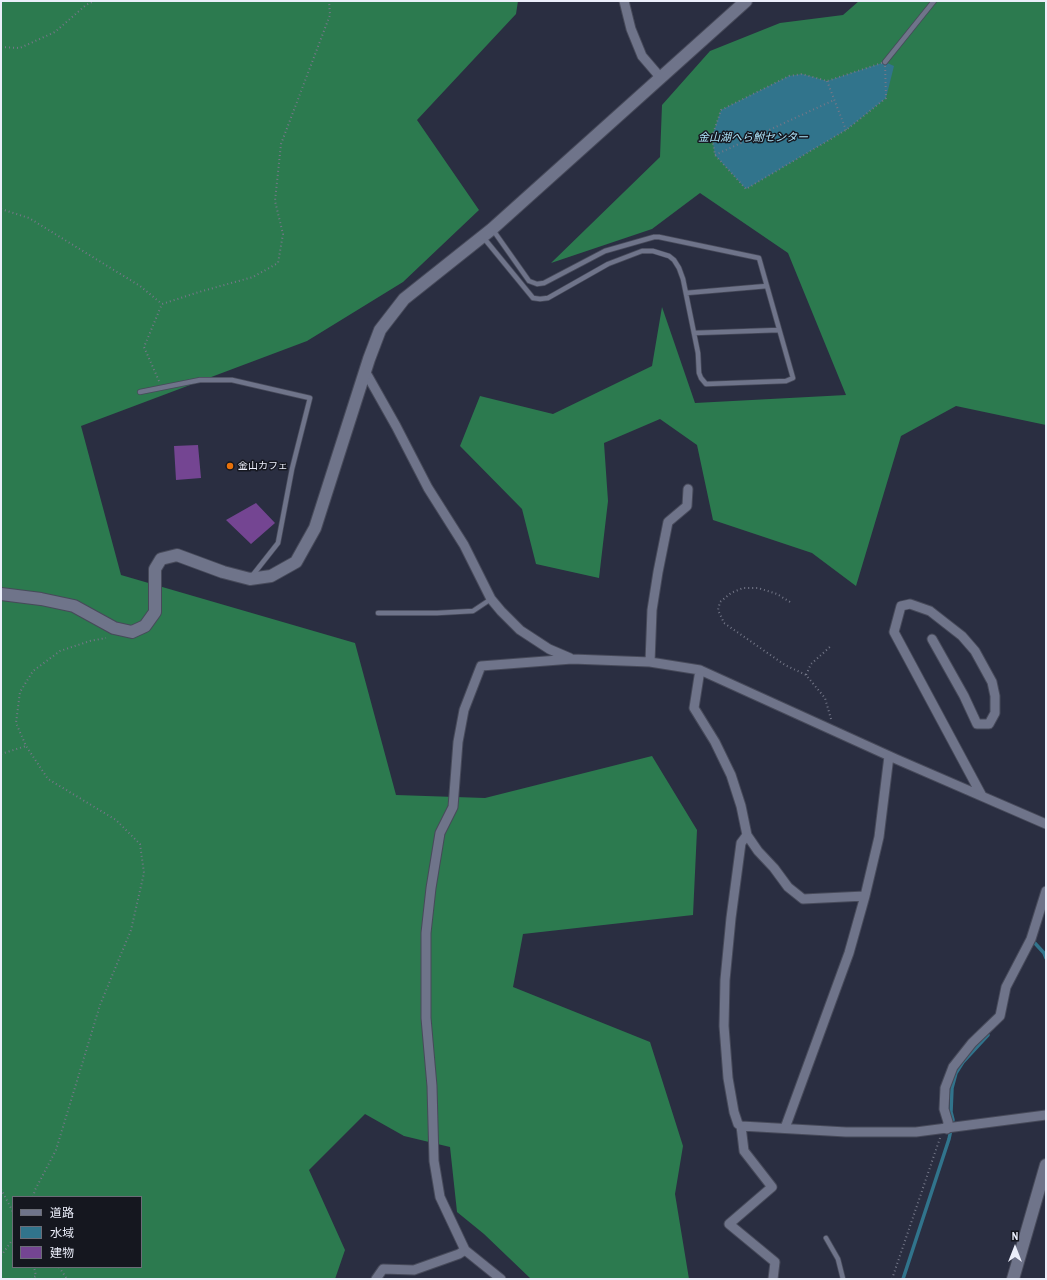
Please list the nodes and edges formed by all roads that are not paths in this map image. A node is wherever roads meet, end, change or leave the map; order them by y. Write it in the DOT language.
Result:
graph roads {
  1 [pos="624,1"];
  2 [pos="746,1"];
  3 [pos="934,1"];
  4 [pos="885,62"];
  5 [pos="660,77"];
  6 [pos="487,232"];
  7 [pos="767,286"];
  8 [pos="686,294"];
  9 [pos="779,330"];
  10 [pos="694,333"];
  11 [pos="365,371"];
  12 [pos="140,392"];
  13 [pos="688,489"];
  14 [pos="250,579"];
  15 [pos="1,594"];
  16 [pos="491,599"];
  17 [pos="378,613"];
  18 [pos="932,639"];
  19 [pos="572,659"];
  20 [pos="650,662"];
  21 [pos="700,670"];
  22 [pos="889,756"];
  23 [pos="982,796"];
  24 [pos="1046,824"];
  25 [pos="747,835"];
  26 [pos="1046,891"];
  27 [pos="865,896"];
  28 [pos="1046,1115"];
  29 [pos="741,1126"];
  30 [pos="785,1128"];
  31 [pos="945,1129"];
  32 [pos="1046,1164"];
  33 [pos="826,1238"];
  34 [pos="465,1250"];
  35 [pos="414,1275"];
  36 [pos="376,1279"];
  37 [pos="500,1279"];
  38 [pos="773,1279"];
  39 [pos="843,1279"];
  40 [pos="1013,1279"];
  1 -- 5 [label="street"];
  2 -- 5 [label="street"];
  3 -- 4 [label="lane"];
  5 -- 6 [label="street"];
  6 -- 7 [label="lane"];
  6 -- 8 [label="lane"];
  6 -- 11 [label="street"];
  7 -- 8 [label="lane"];
  7 -- 9 [label="lane"];
  8 -- 10 [label="lane"];
  9 -- 10 [label="lane"];
  9 -- 10 [label="lane"];
  11 -- 14 [label="street"];
  11 -- 16 [label="street"];
  12 -- 14 [label="lane"];
  13 -- 20 [label="street"];
  14 -- 15 [label="street"];
  16 -- 17 [label="lane"];
  16 -- 19 [label="street"];
  18 -- 23 [label="street"];
  19 -- 20 [label="street"];
  19 -- 34 [label="street"];
  20 -- 21 [label="street"];
  21 -- 22 [label="street"];
  21 -- 25 [label="street"];
  22 -- 23 [label="street"];
  22 -- 27 [label="street"];
  23 -- 24 [label="street"];
  25 -- 27 [label="street"];
  25 -- 29 [label="street"];
  26 -- 31 [label="street"];
  27 -- 30 [label="street"];
  28 -- 31 [label="street"];
  29 -- 30 [label="street"];
  29 -- 38 [label="street"];
  30 -- 31 [label="street"];
  32 -- 40 [label="street"];
  33 -- 39 [label="lane"];
  34 -- 35 [label="street"];
  34 -- 37 [label="street"];
  35 -- 36 [label="street"];
}
